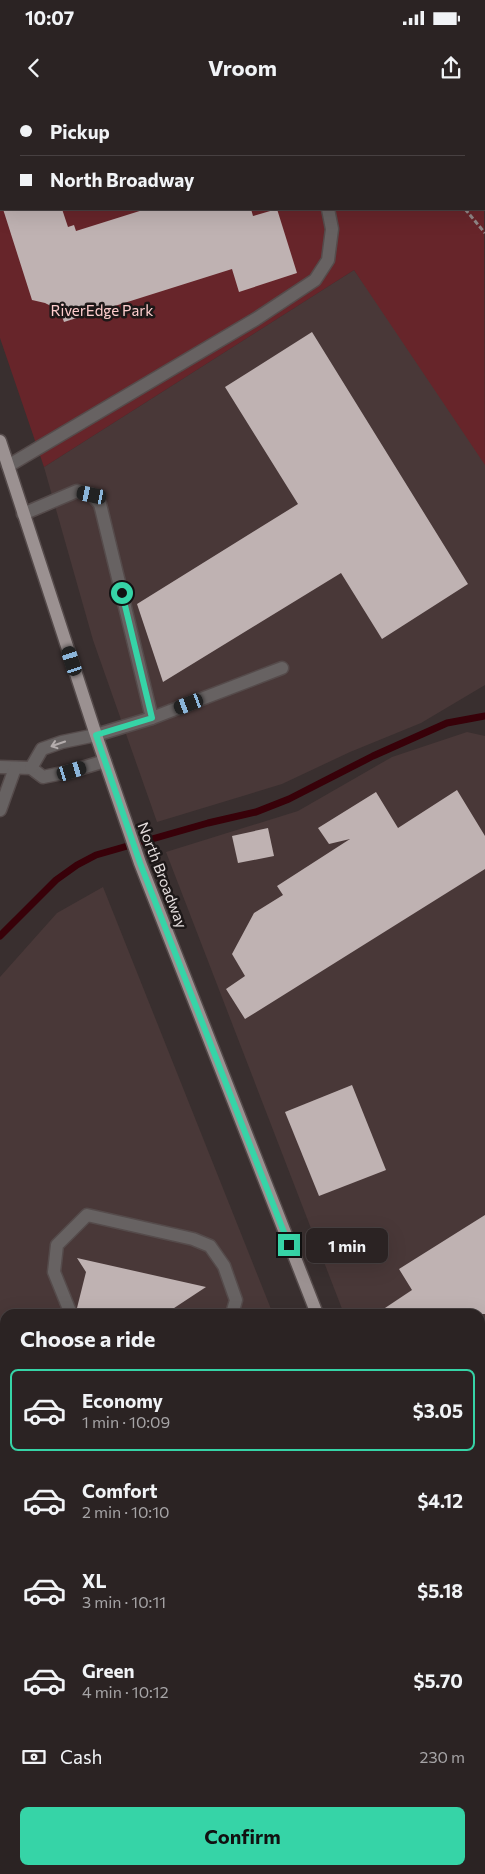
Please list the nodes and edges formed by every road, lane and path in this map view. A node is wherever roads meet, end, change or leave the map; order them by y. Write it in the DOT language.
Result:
graph roads {
  1 [pos="328,210"];
  2 [pos="466,210"];
  3 [pos="485,233"];
  4 [pos="0,441"];
  5 [pos="8,466"];
  6 [pos="23,514"];
  7 [pos="282,668"];
  8 [pos="152,718"];
  9 [pos="96,735"];
  10 [pos="105,761"];
  11 [pos="0,767"];
  12 [pos="16,768"];
  13 [pos="30,768"];
  14 [pos="0,810"];
  15 [pos="69,1309"];
  16 [pos="233,1309"];
  17 [pos="315,1309"];
  1 -- 5 [label="street"];
  2 -- 3 [label="path"];
  4 -- 5 [label="main road, North Broadway"];
  5 -- 6 [label="main road, North Broadway"];
  6 -- 8 [label="street"];
  6 -- 9 [label="main road, North Broadway"];
  7 -- 8 [label="street"];
  8 -- 9 [label="street"];
  9 -- 10 [label="main road, North Broadway"];
  9 -- 13 [label="street, one-way"];
  10 -- 13 [label="street"];
  10 -- 17 [label="main road, North Broadway"];
  11 -- 12 [label="street"];
  12 -- 13 [label="street"];
  12 -- 14 [label="street"];
  15 -- 16 [label="street"];
}
